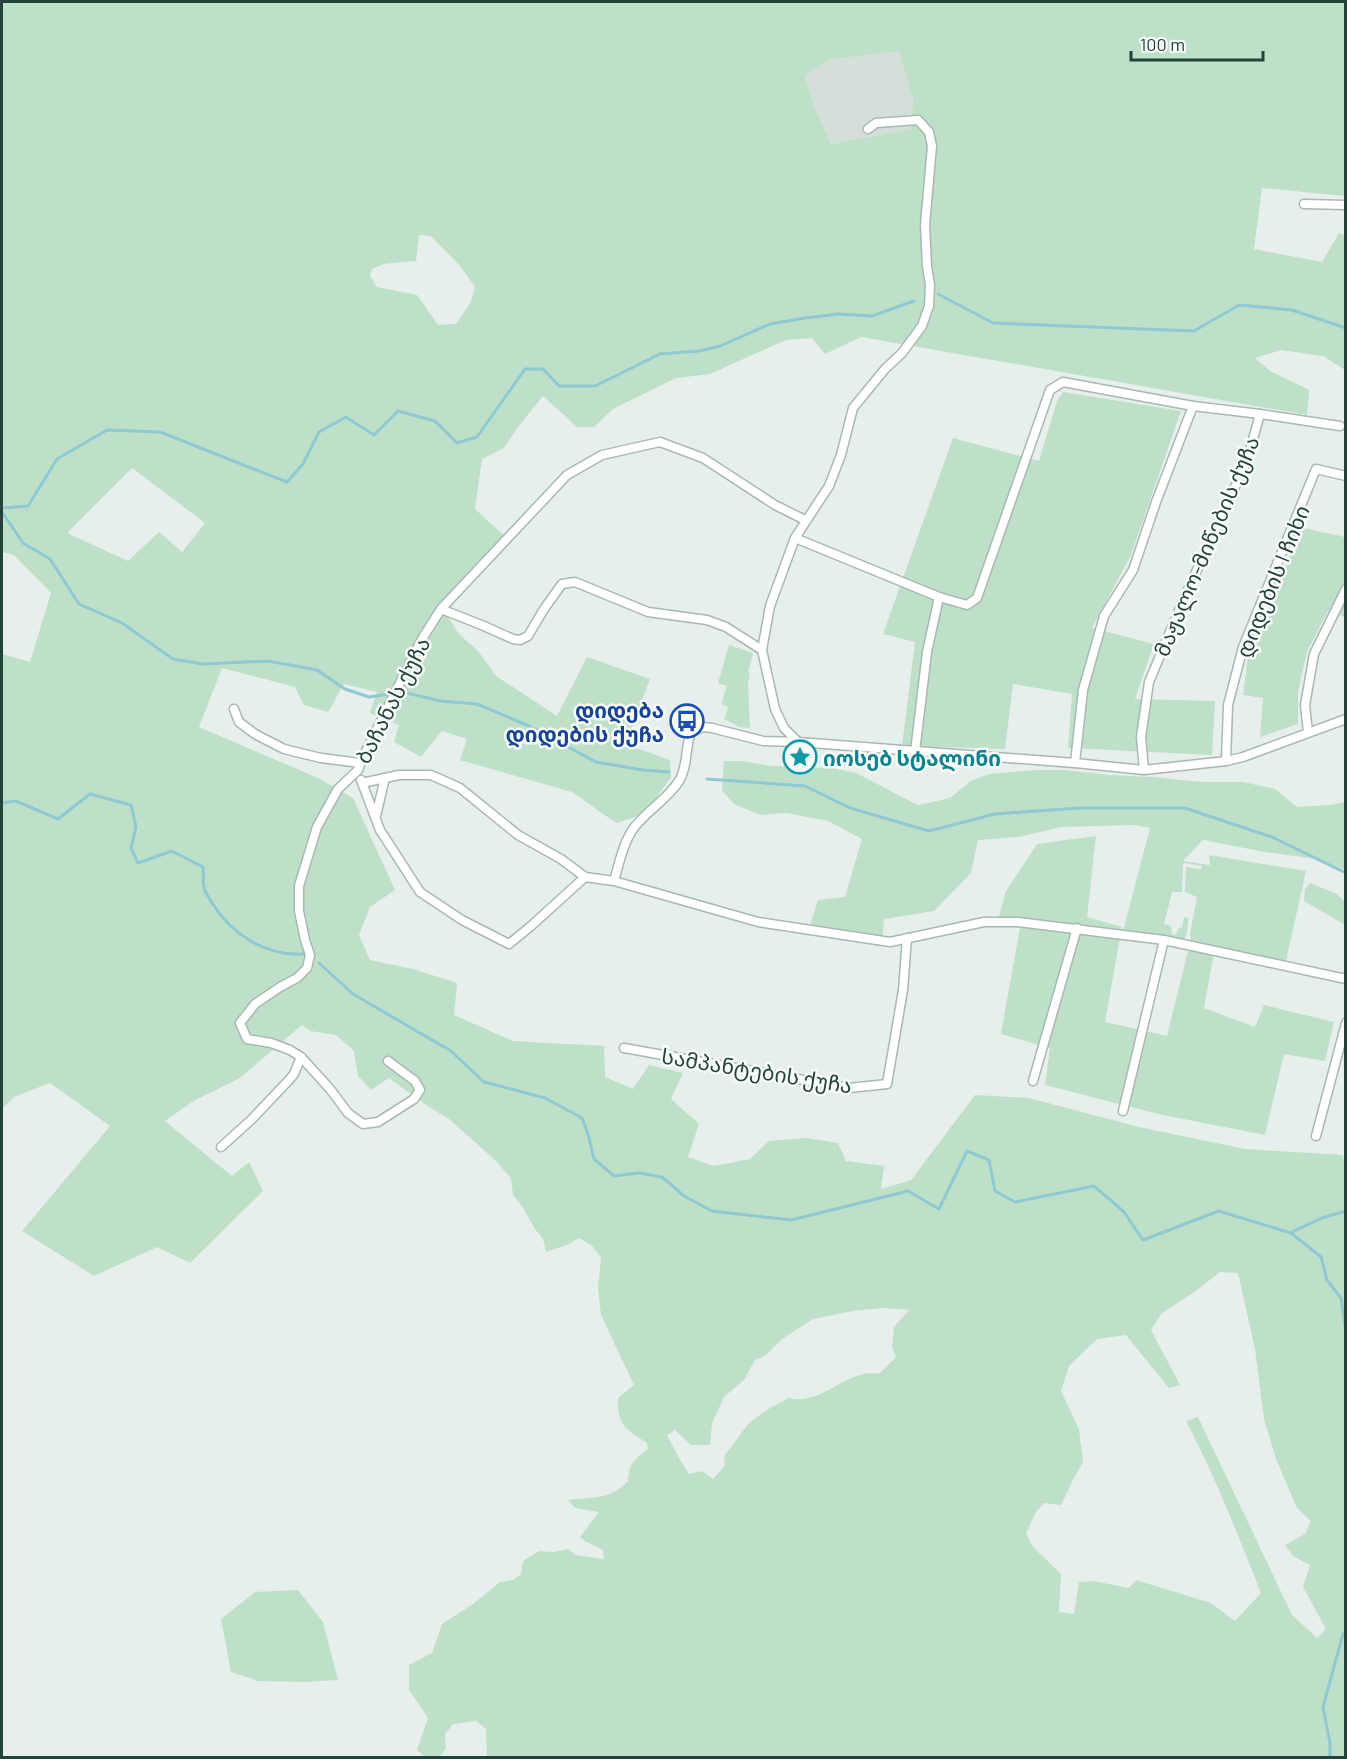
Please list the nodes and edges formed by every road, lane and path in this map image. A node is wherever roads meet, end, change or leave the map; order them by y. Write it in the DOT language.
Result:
graph roads {
  1 [pos="868,129"];
  2 [pos="1304,204"];
  3 [pos="1346,205"];
  4 [pos="1193,406"];
  5 [pos="1260,414"];
  6 [pos="1340,426"];
  7 [pos="1346,476"];
  8 [pos="805,520"];
  9 [pos="795,538"];
  10 [pos="1346,589"];
  11 [pos="939,597"];
  12 [pos="441,609"];
  13 [pos="762,650"];
  14 [pos="234,709"];
  15 [pos="1346,719"];
  16 [pos="1308,732"];
  17 [pos="798,742"];
  18 [pos="915,752"];
  19 [pos="1226,761"];
  20 [pos="1074,763"];
  21 [pos="359,766"];
  22 [pos="1144,770"];
  23 [pos="385,778"];
  24 [pos="362,783"];
  25 [pos="376,816"];
  26 [pos="585,877"];
  27 [pos="614,881"];
  28 [pos="1077,928"];
  29 [pos="908,938"];
  30 [pos="1164,940"];
  31 [pos="1346,979"];
  32 [pos="1346,1023"];
  33 [pos="624,1048"];
  34 [pos="300,1058"];
  35 [pos="388,1061"];
  36 [pos="1033,1081"];
  37 [pos="1124,1111"];
  38 [pos="1316,1136"];
  39 [pos="221,1147"];
  1 -- 8 [label="street"];
  2 -- 3 [label="street"];
  4 -- 5 [label="street, მაჟალო-მიწების ქუჩა"];
  4 -- 11 [label="street, მაჟალო-მიწების ქუჩა"];
  4 -- 20 [label="street"];
  5 -- 6 [label="street"];
  5 -- 22 [label="street, მაჟალო-მიწების ქუჩა"];
  7 -- 19 [label="street, დიდების I ჩიხი"];
  8 -- 9 [label="street"];
  8 -- 12 [label="street, ბაჩანას ქუჩა"];
  9 -- 11 [label="street, მაჟალო-მიწების ქუჩა"];
  9 -- 13 [label="street"];
  10 -- 16 [label="street"];
  11 -- 18 [label="street"];
  12 -- 13 [label="street"];
  12 -- 21 [label="street, ბაჩანას ქუჩა"];
  13 -- 17 [label="street"];
  14 -- 21 [label="street"];
  15 -- 16 [label="street"];
  16 -- 19 [label="street"];
  17 -- 18 [label="street"];
  17 -- 27 [label="street"];
  18 -- 20 [label="street"];
  19 -- 22 [label="street"];
  20 -- 22 [label="street"];
  21 -- 24 [label="street"];
  21 -- 34 [label="street, ბაჩანას ქუჩა"];
  23 -- 24 [label="street"];
  23 -- 25 [label="street"];
  23 -- 26 [label="street"];
  24 -- 25 [label="street"];
  25 -- 26 [label="street"];
  26 -- 27 [label="street"];
  27 -- 29 [label="street"];
  28 -- 29 [label="street"];
  28 -- 30 [label="street"];
  28 -- 36 [label="street"];
  29 -- 33 [label="street, სამპანტების ქუჩა"];
  30 -- 31 [label="street"];
  30 -- 37 [label="street"];
  32 -- 38 [label="street"];
  34 -- 35 [label="street, ბაჩანას ქუჩა"];
  34 -- 39 [label="street"];
}
